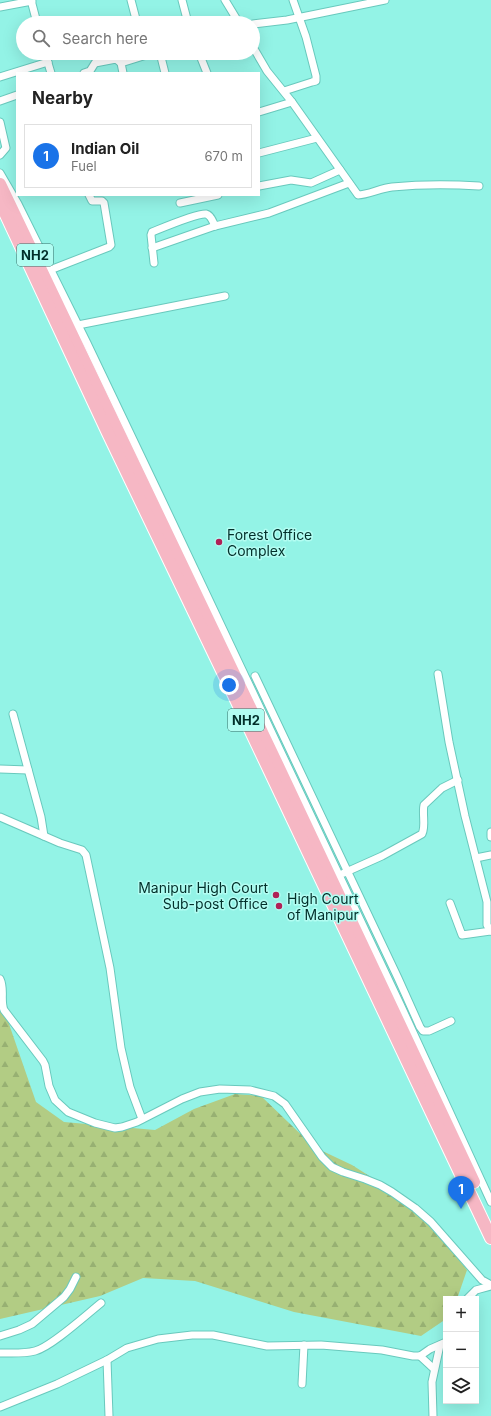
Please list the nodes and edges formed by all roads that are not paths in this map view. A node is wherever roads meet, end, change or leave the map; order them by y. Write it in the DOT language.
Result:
graph roads {
  1 [pos="131,0"];
  2 [pos="182,0"];
  3 [pos="225,0"];
  4 [pos="293,0"];
  5 [pos="385,0"];
  6 [pos="31,1"];
  7 [pos="0,7"];
  8 [pos="35,16"];
  9 [pos="135,16"];
  10 [pos="186,16"];
  11 [pos="235,16"];
  12 [pos="298,17"];
  13 [pos="260,23"];
  14 [pos="260,59"];
  15 [pos="112,60"];
  16 [pos="117,60"];
  17 [pos="131,60"];
  18 [pos="162,60"];
  19 [pos="201,60"];
  20 [pos="48,62"];
  21 [pos="121,64"];
  22 [pos="51,72"];
  23 [pos="87,72"];
  24 [pos="122,72"];
  25 [pos="165,72"];
  26 [pos="207,72"];
  27 [pos="0,77"];
  28 [pos="284,91"];
  29 [pos="16,95"];
  30 [pos="0,101"];
  31 [pos="292,102"];
  32 [pos="260,112"];
  33 [pos="0,122"];
  34 [pos="317,138"];
  35 [pos="260,153"];
  36 [pos="0,155"];
  37 [pos="340,170"];
  38 [pos="0,173"];
  39 [pos="349,183"];
  40 [pos="0,184"];
  41 [pos="260,186"];
  42 [pos="479,186"];
  43 [pos="90,196"];
  44 [pos="213,196"];
  45 [pos="0,202"];
  46 [pos="180,203"];
  47 [pos="215,226"];
  48 [pos="152,248"];
  49 [pos="154,263"];
  50 [pos="50,270"];
  51 [pos="225,296"];
  52 [pos="78,325"];
  53 [pos="438,674"];
  54 [pos="255,676"];
  55 [pos="13,714"];
  56 [pos="0,769"];
  57 [pos="28,770"];
  58 [pos="458,780"];
  59 [pos="0,817"];
  60 [pos="491,832"];
  61 [pos="44,836"];
  62 [pos="491,837"];
  63 [pos="491,855"];
  64 [pos="476,858"];
  65 [pos="347,871"];
  66 [pos="338,875"];
  67 [pos="450,903"];
  68 [pos="491,931"];
  69 [pos="0,979"];
  70 [pos="451,1021"];
  71 [pos="142,1120"];
  72 [pos="491,1202"];
  73 [pos="491,1220"];
  74 [pos="491,1238"];
  75 [pos="76,1277"];
  76 [pos="491,1285"];
  77 [pos="470,1296"];
  78 [pos="101,1303"];
  79 [pos="0,1336"];
  80 [pos="443,1343"];
  81 [pos="304,1345"];
  82 [pos="0,1353"];
  83 [pos="420,1356"];
  84 [pos="107,1360"];
  85 [pos="434,1369"];
  86 [pos="302,1384"];
  87 [pos="0,1406"];
  88 [pos="109,1416"];
  89 [pos="433,1416"];
  1 -- 9 [label="street"];
  2 -- 10 [label="street"];
  3 -- 11 [label="street"];
  4 -- 12 [label="street"];
  5 -- 12 [label="street"];
  6 -- 7 [label="street"];
  6 -- 8 [label="street"];
  12 -- 13 [label="street"];
  12 -- 28 [label="street"];
  14 -- 28 [label="street"];
  15 -- 23 [label="street"];
  16 -- 21 [label="street"];
  17 -- 21 [label="street"];
  18 -- 25 [label="street"];
  19 -- 26 [label="street"];
  20 -- 22 [label="street"];
  20 -- 27 [label="street"];
  21 -- 24 [label="street"];
  28 -- 31 [label="street"];
  29 -- 30 [label="street"];
  31 -- 32 [label="street"];
  31 -- 34 [label="street"];
  33 -- 36 [label="street"];
  34 -- 35 [label="street"];
  34 -- 37 [label="street"];
  37 -- 39 [label="street"];
  37 -- 41 [label="street"];
  38 -- 50 [label="street"];
  39 -- 42 [label="street"];
  39 -- 47 [label="street"];
  40 -- 73 [label="highway, NH2"];
  43 -- 50 [label="street"];
  44 -- 46 [label="street"];
  45 -- 74 [label="highway, NH2"];
  47 -- 48 [label="street"];
  47 -- 48 [label="street"];
  48 -- 49 [label="street"];
  50 -- 52 [label="street"];
  51 -- 52 [label="street"];
  52 -- 66 [label="street"];
  53 -- 58 [label="street"];
  54 -- 65 [label="street"];
  55 -- 57 [label="street"];
  56 -- 57 [label="street"];
  57 -- 61 [label="street"];
  58 -- 64 [label="street"];
  58 -- 65 [label="street"];
  59 -- 61 [label="street"];
  60 -- 62 [label="street"];
  61 -- 71 [label="street"];
  63 -- 64 [label="street"];
  64 -- 68 [label="street"];
  65 -- 66 [label="street"];
  65 -- 70 [label="street"];
  66 -- 72 [label="street"];
  67 -- 68 [label="street"];
  69 -- 71 [label="street"];
  71 -- 76 [label="street"];
  75 -- 79 [label="street"];
  76 -- 77 [label="street"];
  78 -- 82 [label="street"];
  80 -- 83 [label="street"];
  80 -- 85 [label="street"];
  81 -- 83 [label="street"];
  81 -- 84 [label="street"];
  81 -- 86 [label="street"];
  83 -- 85 [label="street"];
  84 -- 87 [label="street"];
  84 -- 88 [label="street"];
  85 -- 89 [label="street"];
}
